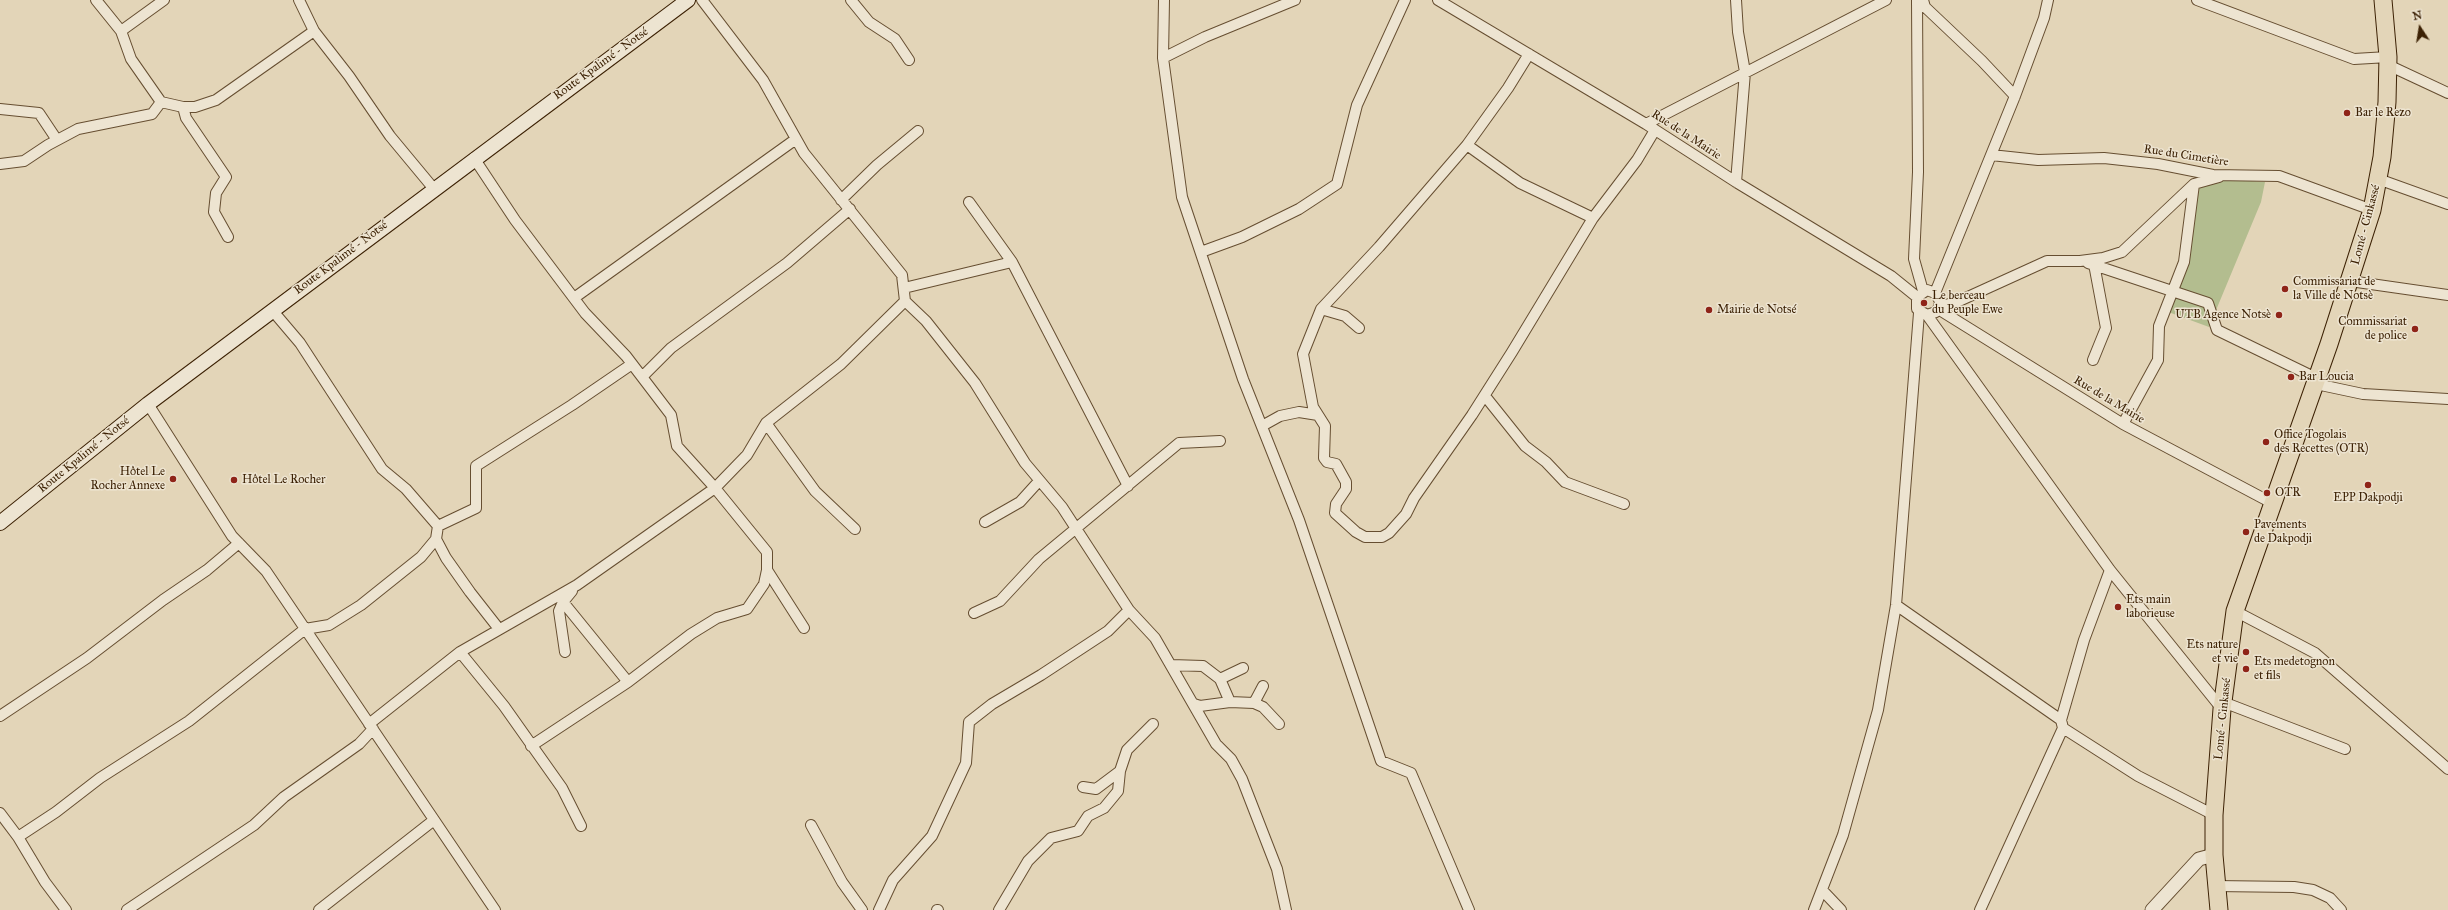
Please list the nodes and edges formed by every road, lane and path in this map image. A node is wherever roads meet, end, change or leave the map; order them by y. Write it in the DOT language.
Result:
graph roads {
  1 [pos="96,0"];
  2 [pos="164,0"];
  3 [pos="299,0"];
  4 [pos="688,0"];
  5 [pos="702,0"];
  6 [pos="851,0"];
  7 [pos="1164,0"];
  8 [pos="1295,0"];
  9 [pos="1405,0"];
  10 [pos="1438,0"];
  11 [pos="1736,0"];
  12 [pos="1886,0"];
  13 [pos="1917,0"];
  14 [pos="1923,0"];
  15 [pos="2048,0"];
  16 [pos="2197,0"];
  17 [pos="2383,0"];
  18 [pos="121,31"];
  19 [pos="314,31"];
  20 [pos="1528,54"];
  21 [pos="1163,58"];
  22 [pos="909,60"];
  23 [pos="2388,61"];
  24 [pos="1745,72"];
  25 [pos="2448,93"];
  26 [pos="2015,96"];
  27 [pos="161,102"];
  28 [pos="183,107"];
  29 [pos="0,109"];
  30 [pos="1651,127"];
  31 [pos="918,131"];
  32 [pos="796,139"];
  33 [pos="57,140"];
  34 [pos="1467,145"];
  35 [pos="1991,155"];
  36 [pos="474,158"];
  37 [pos="0,164"];
  38 [pos="2224,176"];
  39 [pos="2378,179"];
  40 [pos="1736,182"];
  41 [pos="2194,184"];
  42 [pos="434,188"];
  43 [pos="841,200"];
  44 [pos="969,202"];
  45 [pos="2448,204"];
  46 [pos="850,209"];
  47 [pos="2372,210"];
  48 [pos="1593,218"];
  49 [pos="228,237"];
  50 [pos="1200,252"];
  51 [pos="2080,261"];
  52 [pos="1012,262"];
  53 [pos="2094,264"];
  54 [pos="2350,280"];
  55 [pos="904,288"];
  56 [pos="2172,291"];
  57 [pos="1936,293"];
  58 [pos="1920,294"];
  59 [pos="2448,295"];
  60 [pos="574,298"];
  61 [pos="905,301"];
  62 [pos="1939,308"];
  63 [pos="1321,309"];
  64 [pos="272,310"];
  65 [pos="1923,314"];
  66 [pos="1359,328"];
  67 [pos="2092,360"];
  68 [pos="632,364"];
  69 [pos="642,377"];
  70 [pos="2317,382"];
  71 [pos="1485,396"];
  72 [pos="2448,399"];
  73 [pos="148,404"];
  74 [pos="1318,415"];
  75 [pos="766,423"];
  76 [pos="2123,424"];
  77 [pos="1262,426"];
  78 [pos="1220,441"];
  79 [pos="1039,481"];
  80 [pos="1128,486"];
  81 [pos="715,488"];
  82 [pos="2272,503"];
  83 [pos="1624,504"];
  84 [pos="985,522"];
  85 [pos="0,523"];
  86 [pos="438,526"];
  87 [pos="855,529"];
  88 [pos="1076,529"];
  89 [pos="436,539"];
  90 [pos="239,543"];
  91 [pos="767,570"];
  92 [pos="2110,570"];
  93 [pos="578,585"];
  94 [pos="563,602"];
  95 [pos="1896,605"];
  96 [pos="1129,610"];
  97 [pos="2235,611"];
  98 [pos="974,614"];
  99 [pos="804,628"];
  100 [pos="500,629"];
  101 [pos="305,630"];
  102 [pos="460,652"];
  103 [pos="565,652"];
  104 [pos="1171,665"];
  105 [pos="1243,668"];
  106 [pos="1220,679"];
  107 [pos="628,682"];
  108 [pos="1262,686"];
  109 [pos="1230,702"];
  110 [pos="1194,704"];
  111 [pos="1254,704"];
  112 [pos="2223,705"];
  113 [pos="0,716"];
  114 [pos="1153,724"];
  115 [pos="1279,724"];
  116 [pos="2062,724"];
  117 [pos="371,727"];
  118 [pos="532,746"];
  119 [pos="2345,749"];
  120 [pos="2448,769"];
  121 [pos="1120,771"];
  122 [pos="1083,787"];
  123 [pos="0,813"];
  124 [pos="2214,815"];
  125 [pos="434,820"];
  126 [pos="811,824"];
  127 [pos="581,826"];
  128 [pos="18,837"];
  129 [pos="2214,855"];
  130 [pos="2215,886"];
  131 [pos="1822,890"];
  132 [pos="66,910"];
  133 [pos="127,910"];
  134 [pos="319,910"];
  135 [pos="495,910"];
  136 [pos="862,910"];
  137 [pos="879,910"];
  138 [pos="998,910"];
  139 [pos="1286,910"];
  140 [pos="1469,910"];
  141 [pos="1814,910"];
  142 [pos="1841,910"];
  143 [pos="1980,910"];
  144 [pos="2152,910"];
  145 [pos="2219,910"];
  146 [pos="2341,910"];
  1 -- 18 [label="street"];
  2 -- 18 [label="street"];
  3 -- 19 [label="street"];
  4 -- 36 [label="main road, Route Kpalimé - Notsé"];
  5 -- 32 [label="street"];
  6 -- 22 [label="street"];
  7 -- 21 [label="street"];
  8 -- 21 [label="street"];
  9 -- 50 [label="street"];
  10 -- 20 [label="street, Rue de la Mairie"];
  11 -- 24 [label="street"];
  12 -- 24 [label="street"];
  13 -- 58 [label="street"];
  14 -- 26 [label="street"];
  15 -- 26 [label="street"];
  16 -- 23 [label="street"];
  17 -- 23 [label="highway, Lomé - Cinkassé"];
  18 -- 27 [label="street"];
  19 -- 28 [label="street"];
  19 -- 42 [label="street"];
  20 -- 30 [label="street, Rue de la Mairie"];
  20 -- 34 [label="street"];
  21 -- 50 [label="street"];
  23 -- 25 [label="street"];
  23 -- 39 [label="highway, Lomé - Cinkassé"];
  24 -- 30 [label="street"];
  24 -- 40 [label="street"];
  26 -- 35 [label="street"];
  27 -- 28 [label="street"];
  27 -- 33 [label="street"];
  28 -- 49 [label="street"];
  29 -- 33 [label="street"];
  30 -- 40 [label="street, Rue de la Mairie"];
  30 -- 48 [label="street"];
  31 -- 43 [label="street"];
  32 -- 43 [label="street"];
  32 -- 60 [label="street"];
  33 -- 37 [label="street"];
  34 -- 48 [label="street"];
  34 -- 63 [label="street"];
  35 -- 38 [label="street, Rue du Cimetière"];
  35 -- 57 [label="street"];
  36 -- 42 [label="main road, Route Kpalimé - Notsé"];
  36 -- 60 [label="street"];
  38 -- 41 [label="street"];
  38 -- 47 [label="street, Rue du Cimetière"];
  39 -- 45 [label="street"];
  39 -- 47 [label="highway, Lomé - Cinkassé"];
  40 -- 58 [label="street, Rue de la Mairie"];
  41 -- 51 [label="street"];
  41 -- 56 [label="street"];
  42 -- 64 [label="main road, Route Kpalimé - Notsé"];
  43 -- 46 [label="street"];
  44 -- 52 [label="street"];
  46 -- 55 [label="street"];
  46 -- 69 [label="street"];
  47 -- 54 [label="highway, Lomé - Cinkassé"];
  48 -- 71 [label="street"];
  50 -- 77 [label="street"];
  51 -- 53 [label="street"];
  51 -- 62 [label="street"];
  52 -- 55 [label="street"];
  52 -- 80 [label="street"];
  53 -- 56 [label="street"];
  53 -- 67 [label="street"];
  54 -- 59 [label="street"];
  54 -- 70 [label="highway, Lomé - Cinkassé"];
  55 -- 61 [label="street"];
  56 -- 70 [label="street"];
  56 -- 76 [label="street"];
  57 -- 58 [label="street"];
  57 -- 62 [label="street"];
  58 -- 65 [label="street"];
  60 -- 68 [label="street"];
  61 -- 75 [label="street"];
  61 -- 79 [label="street"];
  62 -- 65 [label="street"];
  62 -- 76 [label="street, Rue de la Mairie"];
  63 -- 66 [label="street"];
  63 -- 74 [label="street"];
  64 -- 73 [label="main road, Route Kpalimé - Notsé"];
  64 -- 86 [label="street"];
  65 -- 92 [label="street"];
  65 -- 95 [label="street"];
  68 -- 69 [label="street"];
  68 -- 86 [label="street"];
  69 -- 81 [label="street"];
  70 -- 72 [label="street"];
  70 -- 82 [label="highway, Lomé - Cinkassé"];
  71 -- 74 [label="street"];
  71 -- 83 [label="street"];
  73 -- 85 [label="main road, Route Kpalimé - Notsé"];
  73 -- 90 [label="street"];
  74 -- 77 [label="street"];
  75 -- 81 [label="street"];
  75 -- 87 [label="street"];
  76 -- 82 [label="street, Rue de la Mairie"];
  77 -- 140 [label="street"];
  78 -- 80 [label="street"];
  79 -- 84 [label="street"];
  79 -- 88 [label="street"];
  80 -- 88 [label="street"];
  81 -- 91 [label="street"];
  81 -- 93 [label="street"];
  82 -- 97 [label="highway, Lomé - Cinkassé"];
  86 -- 89 [label="street"];
  88 -- 96 [label="street"];
  88 -- 98 [label="street"];
  89 -- 100 [label="street"];
  89 -- 101 [label="street"];
  90 -- 101 [label="street"];
  90 -- 113 [label="street"];
  91 -- 99 [label="street"];
  91 -- 107 [label="street"];
  92 -- 112 [label="street"];
  92 -- 116 [label="street"];
  93 -- 94 [label="street"];
  93 -- 100 [label="street"];
  94 -- 103 [label="street"];
  94 -- 107 [label="street"];
  95 -- 116 [label="street"];
  95 -- 131 [label="street"];
  96 -- 104 [label="street"];
  96 -- 137 [label="street"];
  97 -- 112 [label="highway, Lomé - Cinkassé"];
  97 -- 120 [label="street"];
  100 -- 102 [label="street"];
  101 -- 117 [label="street"];
  101 -- 128 [label="street"];
  102 -- 117 [label="street"];
  102 -- 118 [label="street"];
  104 -- 106 [label="street"];
  104 -- 110 [label="street"];
  105 -- 106 [label="street"];
  106 -- 109 [label="street"];
  107 -- 118 [label="street"];
  108 -- 111 [label="street"];
  109 -- 110 [label="street"];
  109 -- 111 [label="street"];
  110 -- 139 [label="street"];
  111 -- 115 [label="street"];
  112 -- 119 [label="street"];
  112 -- 124 [label="highway, Lomé - Cinkassé"];
  114 -- 121 [label="street"];
  116 -- 124 [label="street"];
  116 -- 143 [label="street"];
  117 -- 125 [label="street"];
  117 -- 133 [label="street"];
  118 -- 127 [label="street"];
  121 -- 122 [label="street"];
  121 -- 138 [label="street"];
  123 -- 128 [label="street"];
  124 -- 129 [label="highway, Lomé - Cinkassé"];
  125 -- 134 [label="street"];
  125 -- 135 [label="street"];
  126 -- 136 [label="street"];
  128 -- 132 [label="street"];
  129 -- 130 [label="highway, Lomé - Cinkassé"];
  129 -- 144 [label="street"];
  130 -- 145 [label="highway, Lomé - Cinkassé"];
  130 -- 146 [label="street"];
  131 -- 141 [label="street"];
  131 -- 142 [label="street"];
}
